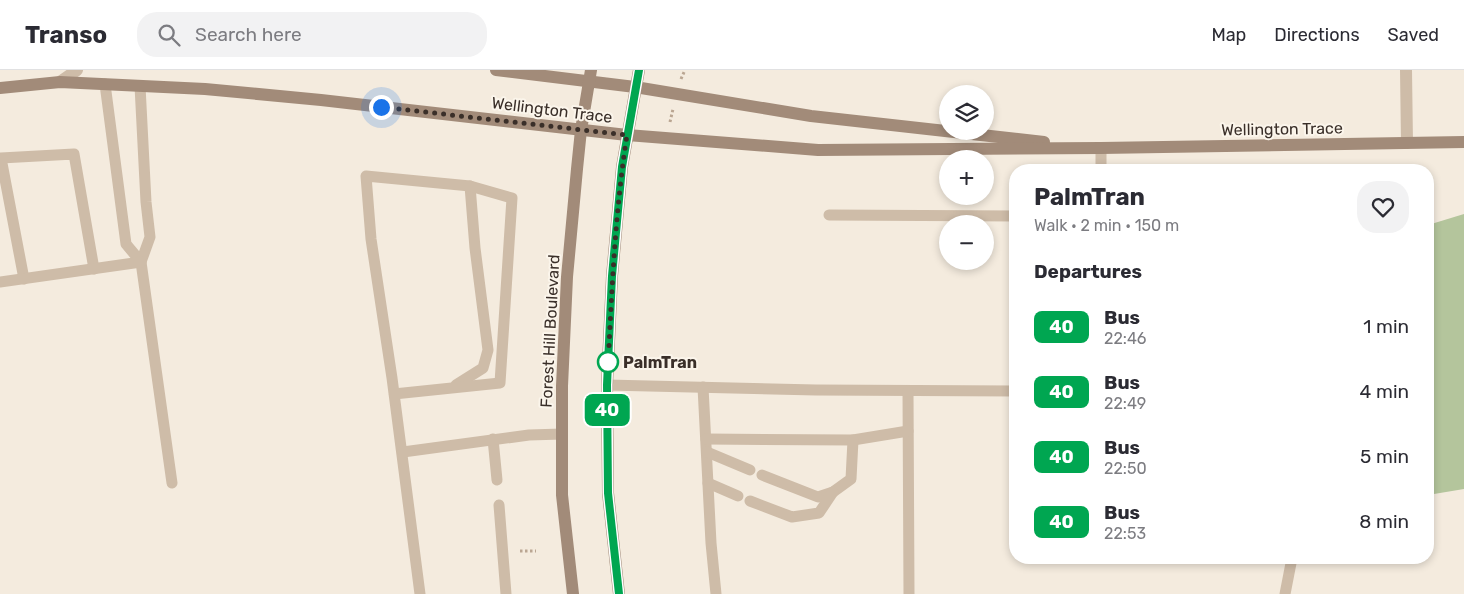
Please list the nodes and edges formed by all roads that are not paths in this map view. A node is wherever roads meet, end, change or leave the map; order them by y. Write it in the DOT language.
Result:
graph roads {
  1 [pos="77,70"];
  2 [pos="496,70"];
  3 [pos="639,70"];
  4 [pos="1406,70"];
  5 [pos="590,75"];
  6 [pos="60,82"];
  7 [pos="105,84"];
  8 [pos="140,86"];
  9 [pos="635,87"];
  10 [pos="0,88"];
  11 [pos="581,130"];
  12 [pos="627,135"];
  13 [pos="1464,142"];
  14 [pos="1407,143"];
  15 [pos="1101,148"];
  16 [pos="0,158"];
  17 [pos="1101,164"];
  18 [pos="470,186"];
  19 [pos="829,215"];
  20 [pos="1009,216"];
  21 [pos="141,262"];
  22 [pos="94,269"];
  23 [pos="24,279"];
  24 [pos="0,282"];
  25 [pos="607,385"];
  26 [pos="453,387"];
  27 [pos="703,387"];
  28 [pos="908,391"];
  29 [pos="1009,391"];
  30 [pos="394,394"];
  31 [pos="908,431"];
  32 [pos="562,434"];
  33 [pos="493,439"];
  34 [pos="706,439"];
  35 [pos="853,440"];
  36 [pos="402,452"];
  37 [pos="706,452"];
  38 [pos="750,470"];
  39 [pos="762,475"];
  40 [pos="497,480"];
  41 [pos="172,483"];
  42 [pos="708,483"];
  43 [pos="833,492"];
  44 [pos="738,496"];
  45 [pos="750,501"];
  46 [pos="499,505"];
  47 [pos="1291,564"];
  48 [pos="420,594"];
  49 [pos="506,594"];
  50 [pos="573,594"];
  51 [pos="619,594"];
  52 [pos="716,594"];
  53 [pos="910,594"];
  54 [pos="1285,594"];
  1 -- 6 [label="street"];
  2 -- 5 [label="street, Wellington Trace"];
  3 -- 9 [label="street"];
  4 -- 14 [label="street"];
  5 -- 9 [label="street, Wellington Trace"];
  5 -- 11 [label="street, Forest Hill Boulevard"];
  6 -- 7 [label="street, Wellington Trace"];
  6 -- 10 [label="street, Wellington Trace"];
  7 -- 8 [label="street, Wellington Trace"];
  7 -- 21 [label="lane"];
  8 -- 11 [label="street, Wellington Trace"];
  8 -- 21 [label="lane"];
  9 -- 12 [label="street"];
  9 -- 15 [label="street, Wellington Trace"];
  11 -- 12 [label="street, Wellington Trace"];
  11 -- 32 [label="street, Forest Hill Boulevard"];
  12 -- 15 [label="street, Wellington Trace"];
  12 -- 25 [label="street"];
  13 -- 14 [label="street, Wellington Trace"];
  14 -- 15 [label="street, Wellington Trace"];
  15 -- 17 [label="lane"];
  16 -- 22 [label="lane"];
  16 -- 23 [label="lane"];
  18 -- 26 [label="lane"];
  18 -- 26 [label="lane"];
  18 -- 30 [label="lane"];
  19 -- 20 [label="lane"];
  21 -- 22 [label="lane"];
  21 -- 41 [label="lane"];
  22 -- 23 [label="lane"];
  23 -- 24 [label="lane"];
  25 -- 27 [label="lane"];
  25 -- 51 [label="street"];
  26 -- 30 [label="lane"];
  27 -- 28 [label="lane"];
  27 -- 34 [label="lane"];
  28 -- 29 [label="lane"];
  28 -- 31 [label="lane"];
  30 -- 36 [label="lane"];
  31 -- 35 [label="lane"];
  31 -- 53 [label="lane"];
  32 -- 33 [label="lane"];
  32 -- 50 [label="street, Forest Hill Boulevard"];
  33 -- 36 [label="lane"];
  33 -- 40 [label="lane"];
  34 -- 35 [label="lane"];
  34 -- 37 [label="lane"];
  35 -- 43 [label="lane"];
  36 -- 48 [label="lane"];
  37 -- 38 [label="lane"];
  37 -- 42 [label="lane"];
  39 -- 43 [label="lane"];
  42 -- 44 [label="lane"];
  42 -- 52 [label="lane"];
  43 -- 45 [label="lane"];
  46 -- 49 [label="lane"];
  47 -- 54 [label="lane"];
}
